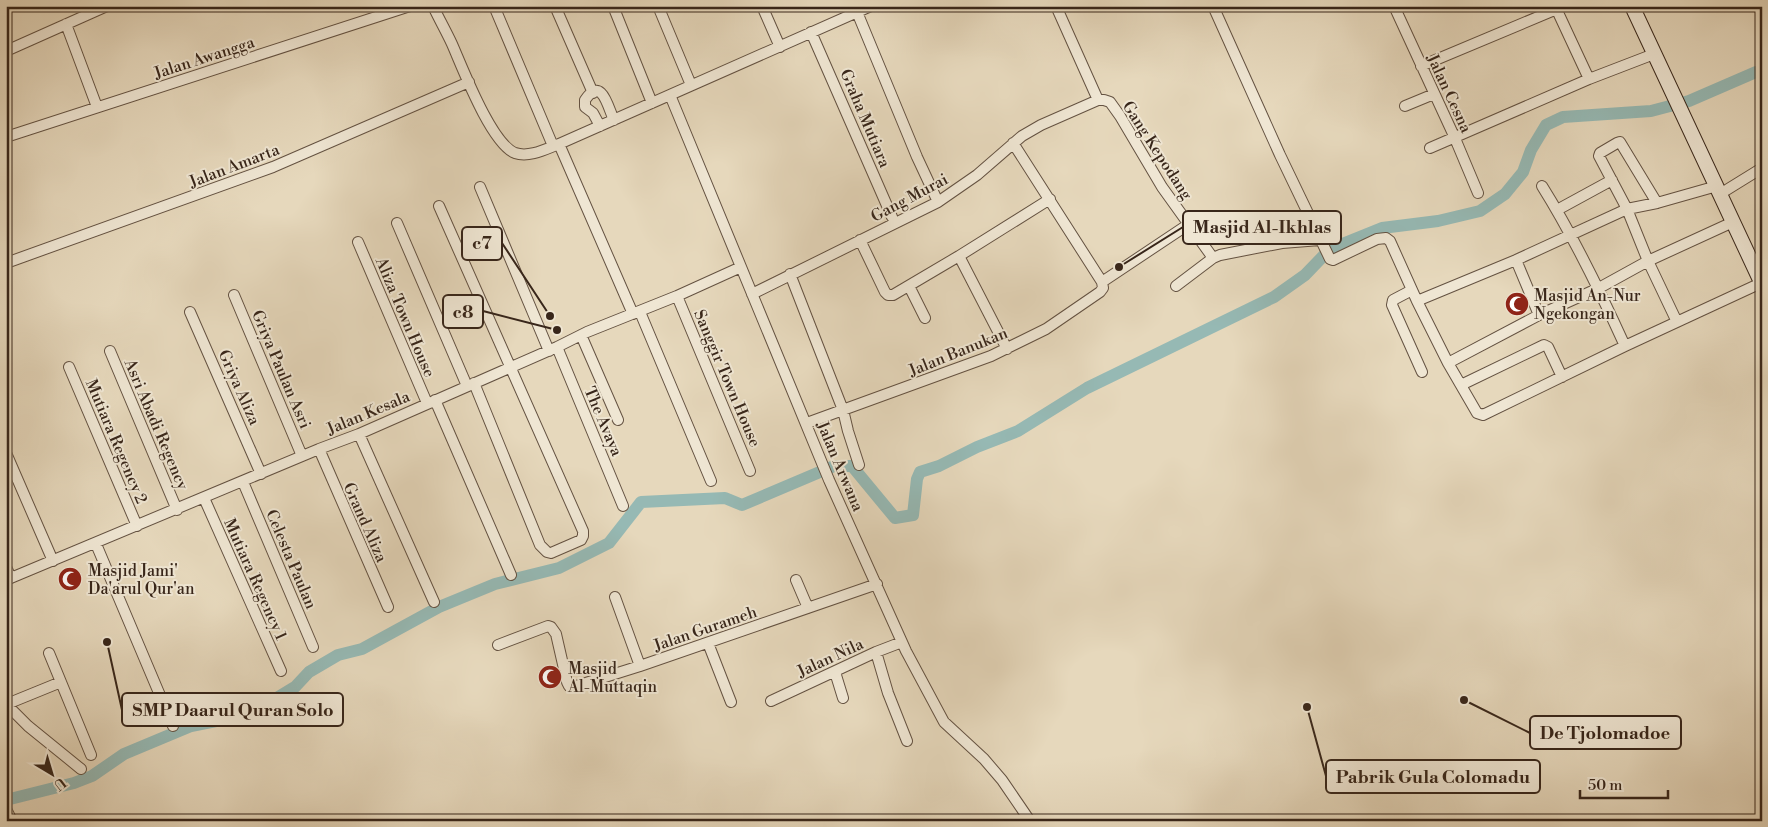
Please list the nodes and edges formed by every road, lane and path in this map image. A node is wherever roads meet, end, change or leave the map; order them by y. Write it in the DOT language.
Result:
graph roads {
  1 [pos="107,6"];
  2 [pos="410,6"];
  3 [pos="433,6"];
  4 [pos="494,6"];
  5 [pos="555,6"];
  6 [pos="613,6"];
  7 [pos="658,6"];
  8 [pos="762,6"];
  9 [pos="871,6"];
  10 [pos="1056,6"];
  11 [pos="1213,6"];
  12 [pos="1394,6"];
  13 [pos="1632,6"];
  14 [pos="1556,8"];
  15 [pos="857,12"];
  16 [pos="66,24"];
  17 [pos="811,32"];
  18 [pos="780,47"];
  19 [pos="7,50"];
  20 [pos="1654,54"];
  21 [pos="1421,66"];
  22 [pos="1589,79"];
  23 [pos="469,82"];
  24 [pos="691,85"];
  25 [pos="593,93"];
  26 [pos="1434,94"];
  27 [pos="670,95"];
  28 [pos="1098,100"];
  29 [pos="652,104"];
  30 [pos="1405,106"];
  31 [pos="97,107"];
  32 [pos="614,120"];
  33 [pos="600,126"];
  34 [pos="1454,136"];
  35 [pos="6,137"];
  36 [pos="1013,143"];
  37 [pos="556,145"];
  38 [pos="1430,148"];
  39 [pos="1762,168"];
  40 [pos="1612,180"];
  41 [pos="1542,186"];
  42 [pos="480,187"];
  43 [pos="1718,190"];
  44 [pos="1478,193"];
  45 [pos="1050,199"];
  46 [pos="938,202"];
  47 [pos="1657,203"];
  48 [pos="439,206"];
  49 [pos="1557,210"];
  50 [pos="1628,210"];
  51 [pos="892,217"];
  52 [pos="1733,222"];
  53 [pos="397,223"];
  54 [pos="1189,224"];
  55 [pos="1571,234"];
  56 [pos="860,240"];
  57 [pos="358,242"];
  58 [pos="1321,242"];
  59 [pos="959,256"];
  60 [pos="1213,258"];
  61 [pos="1516,260"];
  62 [pos="1648,260"];
  63 [pos="6,264"];
  64 [pos="741,267"];
  65 [pos="790,274"];
  66 [pos="1102,282"];
  67 [pos="1762,284"];
  68 [pos="910,286"];
  69 [pos="1176,286"];
  70 [pos="1599,288"];
  71 [pos="1412,290"];
  72 [pos="234,294"];
  73 [pos="752,294"];
  74 [pos="677,296"];
  75 [pos="1417,301"];
  76 [pos="190,312"];
  77 [pos="636,313"];
  78 [pos="1539,316"];
  79 [pos="925,318"];
  80 [pos="1677,322"];
  81 [pos="580,335"];
  82 [pos="1626,346"];
  83 [pos="553,349"];
  84 [pos="1007,349"];
  85 [pos="110,351"];
  86 [pos="1448,363"];
  87 [pos="69,367"];
  88 [pos="510,368"];
  89 [pos="1422,372"];
  90 [pos="1562,377"];
  91 [pos="470,385"];
  92 [pos="1461,385"];
  93 [pos="431,401"];
  94 [pos="844,410"];
  95 [pos="618,420"];
  96 [pos="807,424"];
  97 [pos="359,434"];
  98 [pos="319,449"];
  99 [pos="6,453"];
  100 [pos="302,456"];
  101 [pos="859,465"];
  102 [pos="750,472"];
  103 [pos="261,474"];
  104 [pos="711,481"];
  105 [pos="243,482"];
  106 [pos="204,498"];
  107 [pos="623,506"];
  108 [pos="177,510"];
  109 [pos="137,526"];
  110 [pos="96,544"];
  111 [pos="53,561"];
  112 [pos="6,567"];
  113 [pos="511,575"];
  114 [pos="9,579"];
  115 [pos="796,580"];
  116 [pos="877,584"];
  117 [pos="615,597"];
  118 [pos="434,602"];
  119 [pos="388,607"];
  120 [pos="808,608"];
  121 [pos="902,642"];
  122 [pos="708,643"];
  123 [pos="498,645"];
  124 [pos="313,648"];
  125 [pos="876,652"];
  126 [pos="50,653"];
  127 [pos="640,666"];
  128 [pos="280,671"];
  129 [pos="835,672"];
  130 [pos="61,682"];
  131 [pos="843,698"];
  132 [pos="771,701"];
  133 [pos="731,702"];
  134 [pos="6,704"];
  135 [pos="173,726"];
  136 [pos="907,741"];
  137 [pos="91,755"];
  138 [pos="81,769"];
  139 [pos="1030,821"];
  1 -- 16 [label="street"];
  2 -- 31 [label="street, Jalan Awangga"];
  3 -- 23 [label="street"];
  4 -- 37 [label="street"];
  5 -- 25 [label="street"];
  6 -- 29 [label="street"];
  7 -- 24 [label="street"];
  8 -- 18 [label="street"];
  9 -- 15 [label="street"];
  10 -- 28 [label="street"];
  11 -- 58 [label="street"];
  12 -- 21 [label="street, Jalan Cesna"];
  13 -- 20 [label="main road"];
  14 -- 21 [label="street"];
  14 -- 22 [label="street"];
  15 -- 17 [label="street"];
  15 -- 46 [label="street"];
  16 -- 19 [label="street"];
  16 -- 31 [label="street"];
  17 -- 18 [label="street"];
  17 -- 51 [label="street, Graha Mutiara"];
  18 -- 24 [label="street"];
  20 -- 22 [label="street"];
  20 -- 43 [label="main road"];
  21 -- 26 [label="street, Jalan Cesna"];
  22 -- 34 [label="street"];
  23 -- 37 [label="street"];
  23 -- 63 [label="street, Jalan Amarta"];
  24 -- 27 [label="street"];
  25 -- 32 [label="street"];
  25 -- 33 [label="street"];
  26 -- 30 [label="street"];
  26 -- 34 [label="street, Jalan Cesna"];
  27 -- 29 [label="street"];
  27 -- 64 [label="street, Jalan Arwana"];
  28 -- 36 [label="street, Gang Murai"];
  28 -- 54 [label="street, Gang Kepodang"];
  29 -- 32 [label="street"];
  31 -- 35 [label="street, Jalan Awangga"];
  32 -- 33 [label="street"];
  33 -- 37 [label="street"];
  34 -- 38 [label="street"];
  34 -- 44 [label="street, Jalan Cesna"];
  36 -- 45 [label="street"];
  36 -- 46 [label="street, Gang Murai"];
  37 -- 77 [label="street"];
  39 -- 43 [label="street"];
  40 -- 47 [label="street"];
  40 -- 49 [label="street"];
  40 -- 50 [label="street"];
  41 -- 49 [label="street"];
  42 -- 83 [label="street, The Avaya"];
  43 -- 47 [label="street"];
  43 -- 52 [label="main road"];
  45 -- 59 [label="street"];
  45 -- 66 [label="street"];
  46 -- 56 [label="street, Gang Murai"];
  47 -- 50 [label="street"];
  48 -- 88 [label="street"];
  49 -- 55 [label="street"];
  50 -- 55 [label="street"];
  50 -- 62 [label="street"];
  52 -- 62 [label="street"];
  52 -- 67 [label="main road"];
  53 -- 91 [label="street"];
  54 -- 60 [label="street, Gang Kepodang"];
  54 -- 66 [label="street, Jalan Banukan"];
  55 -- 61 [label="street"];
  55 -- 70 [label="street"];
  56 -- 65 [label="street, Gang Murai"];
  56 -- 68 [label="street"];
  57 -- 93 [label="street, Aliza Town House"];
  58 -- 60 [label="street"];
  58 -- 71 [label="street"];
  59 -- 68 [label="street"];
  59 -- 84 [label="street"];
  60 -- 69 [label="street"];
  61 -- 75 [label="street"];
  61 -- 78 [label="street"];
  62 -- 70 [label="street"];
  62 -- 80 [label="street"];
  64 -- 73 [label="street, Jalan Arwana"];
  64 -- 74 [label="street, Jalan Kesala"];
  65 -- 73 [label="street, Gang Murai"];
  65 -- 94 [label="street"];
  66 -- 84 [label="street, Jalan Banukan"];
  67 -- 80 [label="street"];
  68 -- 79 [label="street"];
  70 -- 78 [label="street"];
  70 -- 82 [label="street"];
  71 -- 75 [label="street"];
  71 -- 89 [label="street"];
  72 -- 100 [label="street, Griya Paulan Asri"];
  73 -- 96 [label="street, Jalan Arwana"];
  74 -- 77 [label="street, Jalan Kesala"];
  74 -- 102 [label="street, Sanggir Town House"];
  75 -- 86 [label="street"];
  76 -- 103 [label="street, Griya Aliza"];
  77 -- 81 [label="street, Jalan Kesala"];
  77 -- 104 [label="street"];
  78 -- 86 [label="street"];
  80 -- 82 [label="street"];
  81 -- 83 [label="street, Jalan Kesala"];
  81 -- 95 [label="street"];
  82 -- 90 [label="street"];
  83 -- 88 [label="street, Jalan Kesala"];
  83 -- 107 [label="street, The Avaya"];
  84 -- 94 [label="street, Jalan Banukan"];
  85 -- 108 [label="street, Asri Abadi Regency"];
  86 -- 92 [label="street"];
  87 -- 109 [label="street, Mutiara Regency 2"];
  88 -- 91 [label="street, Jalan Kesala"];
  88 -- 91 [label="street"];
  90 -- 92 [label="street"];
  90 -- 92 [label="street"];
  91 -- 93 [label="street, Jalan Kesala"];
  93 -- 97 [label="street, Jalan Kesala"];
  93 -- 113 [label="street, Aliza Town House"];
  94 -- 96 [label="street, Jalan Banukan"];
  94 -- 101 [label="street"];
  96 -- 116 [label="street, Jalan Arwana"];
  97 -- 98 [label="street, Jalan Kesala"];
  97 -- 118 [label="street"];
  98 -- 100 [label="street, Jalan Kesala"];
  98 -- 119 [label="street, Grand Aliza"];
  99 -- 111 [label="street"];
  100 -- 103 [label="street, Jalan Kesala"];
  103 -- 105 [label="street, Jalan Kesala"];
  105 -- 106 [label="street, Jalan Kesala"];
  105 -- 124 [label="street, Celesta Paulan"];
  106 -- 108 [label="street, Jalan Kesala"];
  106 -- 128 [label="street, Mutiara Regency 1"];
  108 -- 109 [label="street, Jalan Kesala"];
  109 -- 110 [label="street, Jalan Kesala"];
  110 -- 111 [label="street, Jalan Kesala"];
  110 -- 135 [label="street"];
  111 -- 114 [label="street, Jalan Kesala"];
  112 -- 114 [label="street"];
  115 -- 120 [label="street"];
  116 -- 120 [label="street, Jalan Gurameh"];
  116 -- 121 [label="street, Jalan Arwana"];
  117 -- 127 [label="street"];
  120 -- 122 [label="street, Jalan Gurameh"];
  121 -- 125 [label="street, Jalan Nila"];
  121 -- 139 [label="street, Jalan Arwana"];
  122 -- 127 [label="street, Jalan Gurameh"];
  122 -- 133 [label="street"];
  123 -- 127 [label="street, Jalan Gurameh"];
  125 -- 129 [label="street, Jalan Nila"];
  125 -- 136 [label="street"];
  126 -- 130 [label="street"];
  129 -- 131 [label="street"];
  129 -- 132 [label="street, Jalan Nila"];
  130 -- 134 [label="street"];
  130 -- 137 [label="street"];
  134 -- 138 [label="street"];
}
